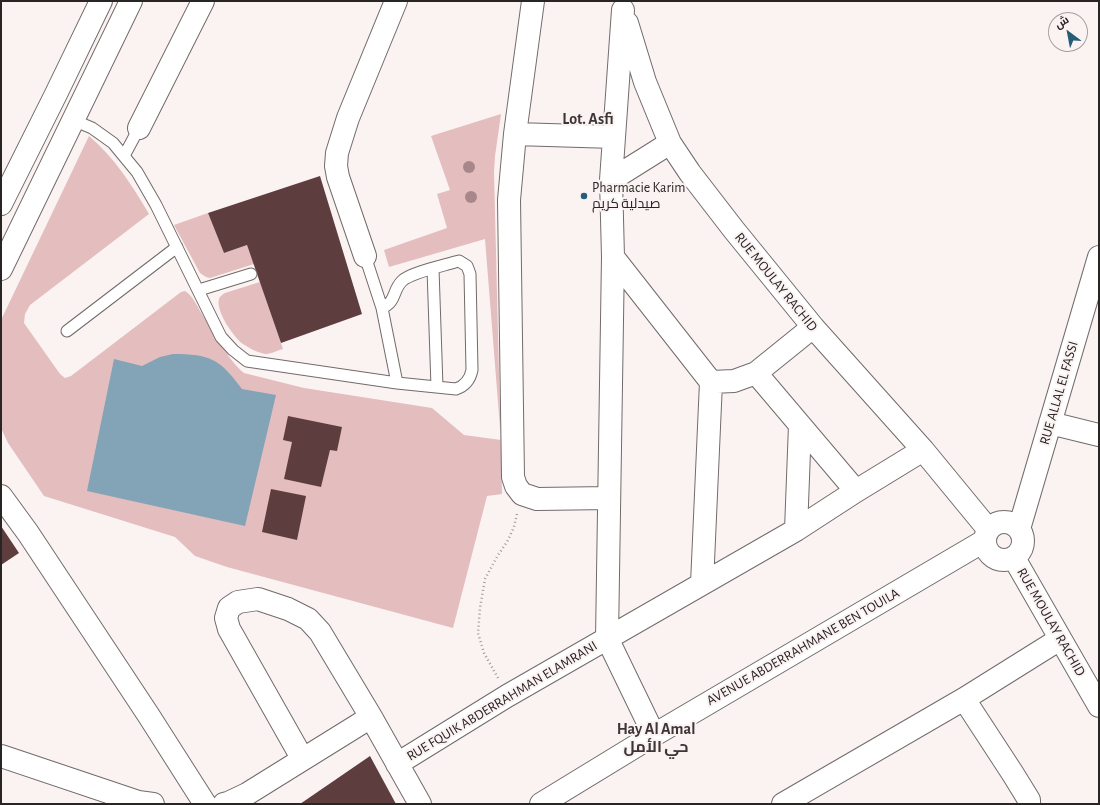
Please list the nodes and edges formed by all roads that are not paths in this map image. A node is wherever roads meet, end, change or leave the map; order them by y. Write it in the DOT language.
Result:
graph roads {
  1 [pos="101,1"];
  2 [pos="131,1"];
  3 [pos="203,1"];
  4 [pos="396,1"];
  5 [pos="533,1"];
  6 [pos="622,5"];
  7 [pos="73,120"];
  8 [pos="139,128"];
  9 [pos="515,134"];
  10 [pos="614,137"];
  11 [pos="670,143"];
  12 [pos="124,156"];
  13 [pos="612,180"];
  14 [pos="1,204"];
  15 [pos="177,247"];
  16 [pos="365,256"];
  17 [pos="613,257"];
  18 [pos="1099,257"];
  19 [pos="1,269"];
  20 [pos="432,269"];
  21 [pos="250,274"];
  22 [pos="199,290"];
  23 [pos="382,308"];
  24 [pos="813,327"];
  25 [pos="67,331"];
  26 [pos="756,373"];
  27 [pos="711,382"];
  28 [pos="397,383"];
  29 [pos="437,387"];
  30 [pos="1050,423"];
  31 [pos="800,425"];
  32 [pos="1099,435"];
  33 [pos="923,450"];
  34 [pos="856,491"];
  35 [pos="1,496"];
  36 [pos="609,498"];
  37 [pos="1019,529"];
  38 [pos="796,530"];
  39 [pos="986,535"];
  40 [pos="1014,558"];
  41 [pos="702,584"];
  42 [pos="607,638"];
  43 [pos="1060,639"];
  44 [pos="964,699"];
  45 [pos="1099,706"];
  46 [pos="370,717"];
  47 [pos="654,735"];
  48 [pos="1,756"];
  49 [pos="302,758"];
  50 [pos="397,764"];
  51 [pos="152,804"];
  52 [pos="206,804"];
  53 [pos="224,804"];
  54 [pos="420,804"];
  55 [pos="541,804"];
  56 [pos="783,804"];
  57 [pos="1029,804"];
  1 -- 14 [label="street"];
  2 -- 7 [label="street"];
  3 -- 8 [label="street"];
  4 -- 16 [label="street"];
  5 -- 9 [label="street"];
  6 -- 10 [label="street"];
  6 -- 11 [label="street, RUE MOULAY RACHID"];
  7 -- 12 [label="lane"];
  7 -- 19 [label="street"];
  8 -- 12 [label="lane"];
  9 -- 10 [label="street"];
  9 -- 36 [label="street"];
  10 -- 13 [label="street"];
  11 -- 13 [label="street"];
  11 -- 24 [label="street, RUE MOULAY RACHID"];
  12 -- 15 [label="lane"];
  13 -- 17 [label="street"];
  15 -- 22 [label="lane"];
  15 -- 25 [label="lane"];
  16 -- 23 [label="lane"];
  17 -- 27 [label="street"];
  17 -- 36 [label="street"];
  18 -- 30 [label="street, RUE ALLAL EL FASSI"];
  20 -- 23 [label="lane"];
  20 -- 29 [label="lane"];
  20 -- 29 [label="lane"];
  21 -- 22 [label="lane"];
  22 -- 28 [label="lane"];
  23 -- 28 [label="lane"];
  24 -- 26 [label="street"];
  24 -- 33 [label="street, RUE MOULAY RACHID"];
  26 -- 27 [label="street"];
  26 -- 31 [label="street"];
  27 -- 41 [label="street"];
  28 -- 29 [label="lane"];
  30 -- 32 [label="street"];
  30 -- 37 [label="street, RUE ALLAL EL FASSI"];
  31 -- 34 [label="street"];
  31 -- 38 [label="street"];
  33 -- 34 [label="street, RUE FQUIK ABDERRAHMAN ELAMRANI"];
  33 -- 39 [label="street, RUE MOULAY RACHID"];
  34 -- 38 [label="street, RUE FQUIK ABDERRAHMAN ELAMRANI"];
  35 -- 52 [label="street"];
  36 -- 42 [label="street"];
  37 -- 39 [label="street"];
  37 -- 40 [label="street"];
  38 -- 41 [label="street, RUE FQUIK ABDERRAHMAN ELAMRANI"];
  39 -- 40 [label="street"];
  39 -- 47 [label="street, AVENUE ABDERRAHMANE BEN TOUILA"];
  40 -- 43 [label="street, RUE MOULAY RACHID"];
  41 -- 42 [label="street, RUE FQUIK ABDERRAHMAN ELAMRANI"];
  42 -- 47 [label="street"];
  42 -- 50 [label="street, RUE FQUIK ABDERRAHMAN ELAMRANI"];
  43 -- 44 [label="street"];
  43 -- 45 [label="street, RUE MOULAY RACHID"];
  44 -- 56 [label="street"];
  44 -- 57 [label="street"];
  46 -- 49 [label="street"];
  46 -- 49 [label="street"];
  46 -- 50 [label="street"];
  47 -- 55 [label="street, AVENUE ABDERRAHMANE BEN TOUILA"];
  48 -- 51 [label="street"];
  49 -- 53 [label="street"];
  50 -- 54 [label="street"];
}
